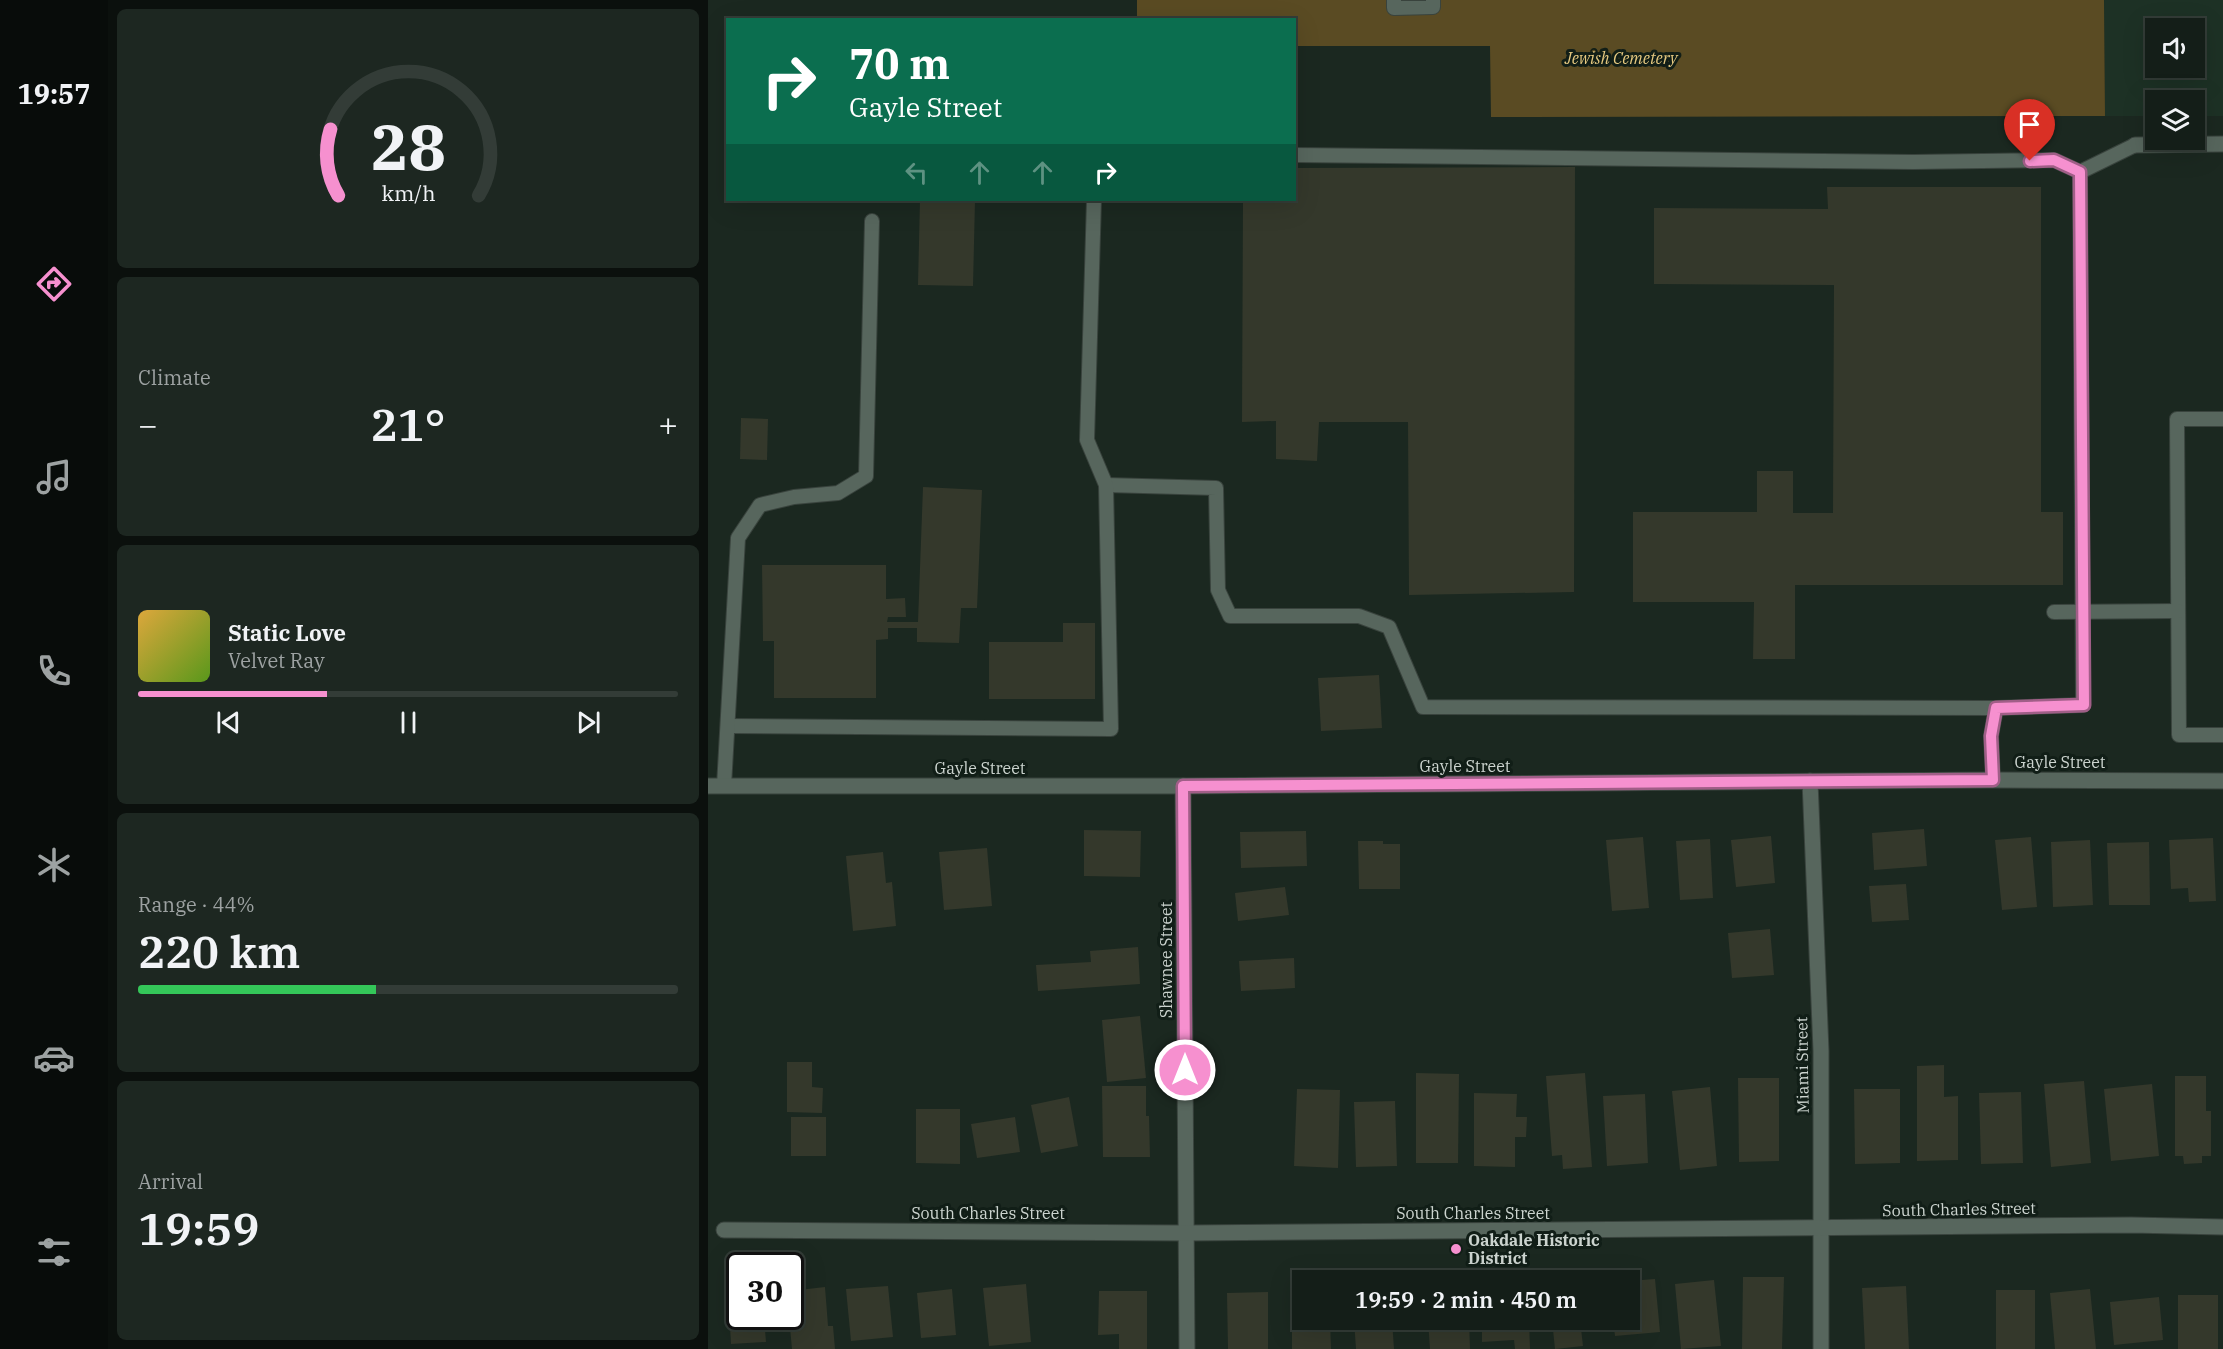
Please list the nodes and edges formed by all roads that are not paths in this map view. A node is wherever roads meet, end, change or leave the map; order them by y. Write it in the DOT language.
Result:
graph roads {
  1 [pos="1394,0"];
  2 [pos="1433,0"];
  3 [pos="2223,144"];
  4 [pos="2135,145"];
  5 [pos="1296,154"];
  6 [pos="2080,172"];
  7 [pos="1094,201"];
  8 [pos="872,221"];
  9 [pos="2223,419"];
  10 [pos="1106,485"];
  11 [pos="2083,611"];
  12 [pos="2178,611"];
  13 [pos="2054,612"];
  14 [pos="1996,708"];
  15 [pos="728,726"];
  16 [pos="2223,735"];
  17 [pos="1993,780"];
  18 [pos="1810,781"];
  19 [pos="2223,781"];
  20 [pos="716,786"];
  21 [pos="1183,786"];
  22 [pos="2223,1227"];
  23 [pos="1821,1228"];
  24 [pos="724,1230"];
  25 [pos="1187,1233"];
  26 [pos="1187,1349"];
  27 [pos="1821,1349"];
  1 -- 2 [label="lane"];
  3 -- 4 [label="street"];
  4 -- 6 [label="lane"];
  5 -- 6 [label="lane"];
  6 -- 11 [label="lane"];
  7 -- 10 [label="lane"];
  8 -- 15 [label="lane"];
  9 -- 12 [label="lane"];
  10 -- 14 [label="lane"];
  10 -- 15 [label="lane"];
  11 -- 12 [label="lane"];
  11 -- 13 [label="lane"];
  11 -- 14 [label="lane"];
  12 -- 16 [label="lane"];
  14 -- 17 [label="lane"];
  15 -- 20 [label="lane"];
  17 -- 18 [label="street, Gayle Street"];
  17 -- 19 [label="street, Gayle Street"];
  18 -- 21 [label="street, Gayle Street"];
  18 -- 23 [label="street, Miami Street"];
  20 -- 21 [label="street, Gayle Street"];
  21 -- 25 [label="street, Shawnee Street"];
  22 -- 23 [label="street, South Charles Street"];
  23 -- 25 [label="street, South Charles Street"];
  23 -- 27 [label="street, Miami Street"];
  24 -- 25 [label="street, South Charles Street"];
  25 -- 26 [label="street, Shawnee Street"];
}
